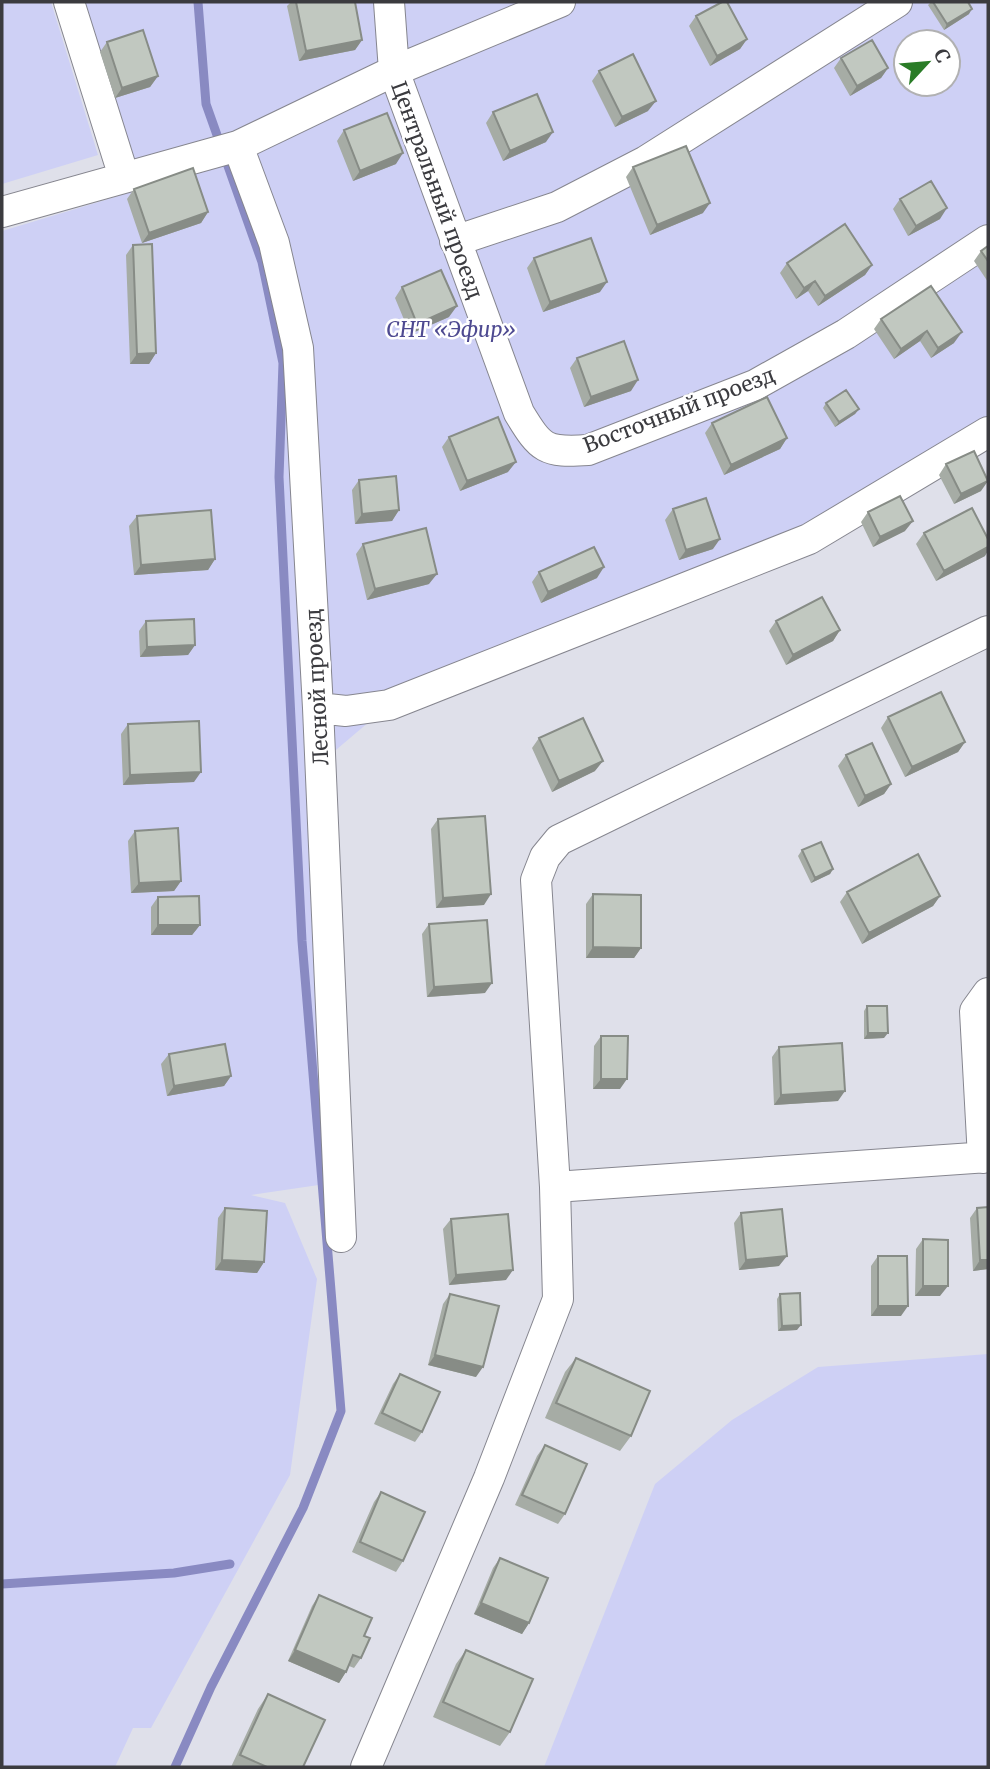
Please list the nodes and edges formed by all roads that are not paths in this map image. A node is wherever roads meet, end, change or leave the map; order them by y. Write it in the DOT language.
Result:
graph roads {
  1 [pos="69,2"];
  2 [pos="389,2"];
  3 [pos="560,2"];
  4 [pos="897,2"];
  5 [pos="394,71"];
  6 [pos="238,146"];
  7 [pos="124,177"];
  8 [pos="2,212"];
  9 [pos="988,240"];
  10 [pos="455,241"];
  11 [pos="519,413"];
  12 [pos="988,432"];
  13 [pos="988,631"];
  14 [pos="318,708"];
  15 [pos="988,993"];
  16 [pos="986,1158"];
  17 [pos="555,1187"];
  18 [pos="341,1237"];
  19 [pos="366,1767"];
  1 -- 7 [label="street"];
  2 -- 5 [label="street, Центральный проезд"];
  3 -- 5 [label="street"];
  4 -- 10 [label="street"];
  5 -- 6 [label="street"];
  5 -- 10 [label="street, Центральный проезд"];
  6 -- 7 [label="street"];
  6 -- 14 [label="street, Лесной проезд"];
  7 -- 8 [label="street"];
  9 -- 11 [label="street, Восточный проезд"];
  10 -- 11 [label="street, Центральный проезд"];
  12 -- 14 [label="street"];
  13 -- 17 [label="street"];
  14 -- 18 [label="street, Лесной проезд"];
  15 -- 16 [label="street"];
  16 -- 17 [label="street"];
  17 -- 19 [label="street"];
}
